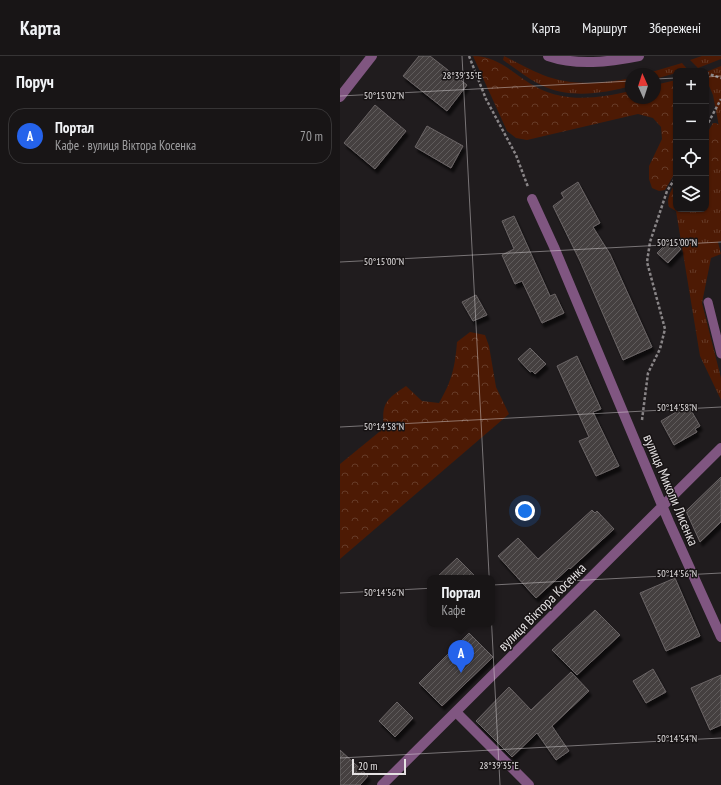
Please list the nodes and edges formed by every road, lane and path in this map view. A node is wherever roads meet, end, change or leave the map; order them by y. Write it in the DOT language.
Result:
graph roads {
  1 [pos="372,56"];
  2 [pos="469,56"];
  3 [pos="548,56"];
  4 [pos="639,56"];
  5 [pos="556,58"];
  6 [pos="709,74"];
  7 [pos="721,78"];
  8 [pos="340,96"];
  9 [pos="721,99"];
  10 [pos="709,121"];
  11 [pos="673,182"];
  12 [pos="532,199"];
  13 [pos="708,302"];
  14 [pos="721,354"];
  15 [pos="636,444"];
  16 [pos="721,448"];
  17 [pos="662,507"];
  18 [pos="721,637"];
  19 [pos="456,712"];
  20 [pos="382,785"];
  21 [pos="529,785"];
  1 -- 8 [label="street"];
  2 -- 12 [label="path"];
  3 -- 5 [label="street"];
  4 -- 5 [label="street"];
  6 -- 7 [label="path"];
  9 -- 10 [label="path"];
  11 -- 15 [label="path"];
  12 -- 15 [label="street, вулиця Миколи Лисенка"];
  13 -- 14 [label="lane"];
  15 -- 17 [label="street, вулиця Миколи Лисенка"];
  16 -- 17 [label="street, вулиця Віктора Косенка"];
  17 -- 18 [label="street, вулиця Миколи Лисенка"];
  17 -- 19 [label="street, вулиця Віктора Косенка"];
  19 -- 20 [label="street, вулиця Віктора Косенка"];
  19 -- 21 [label="street"];
}
